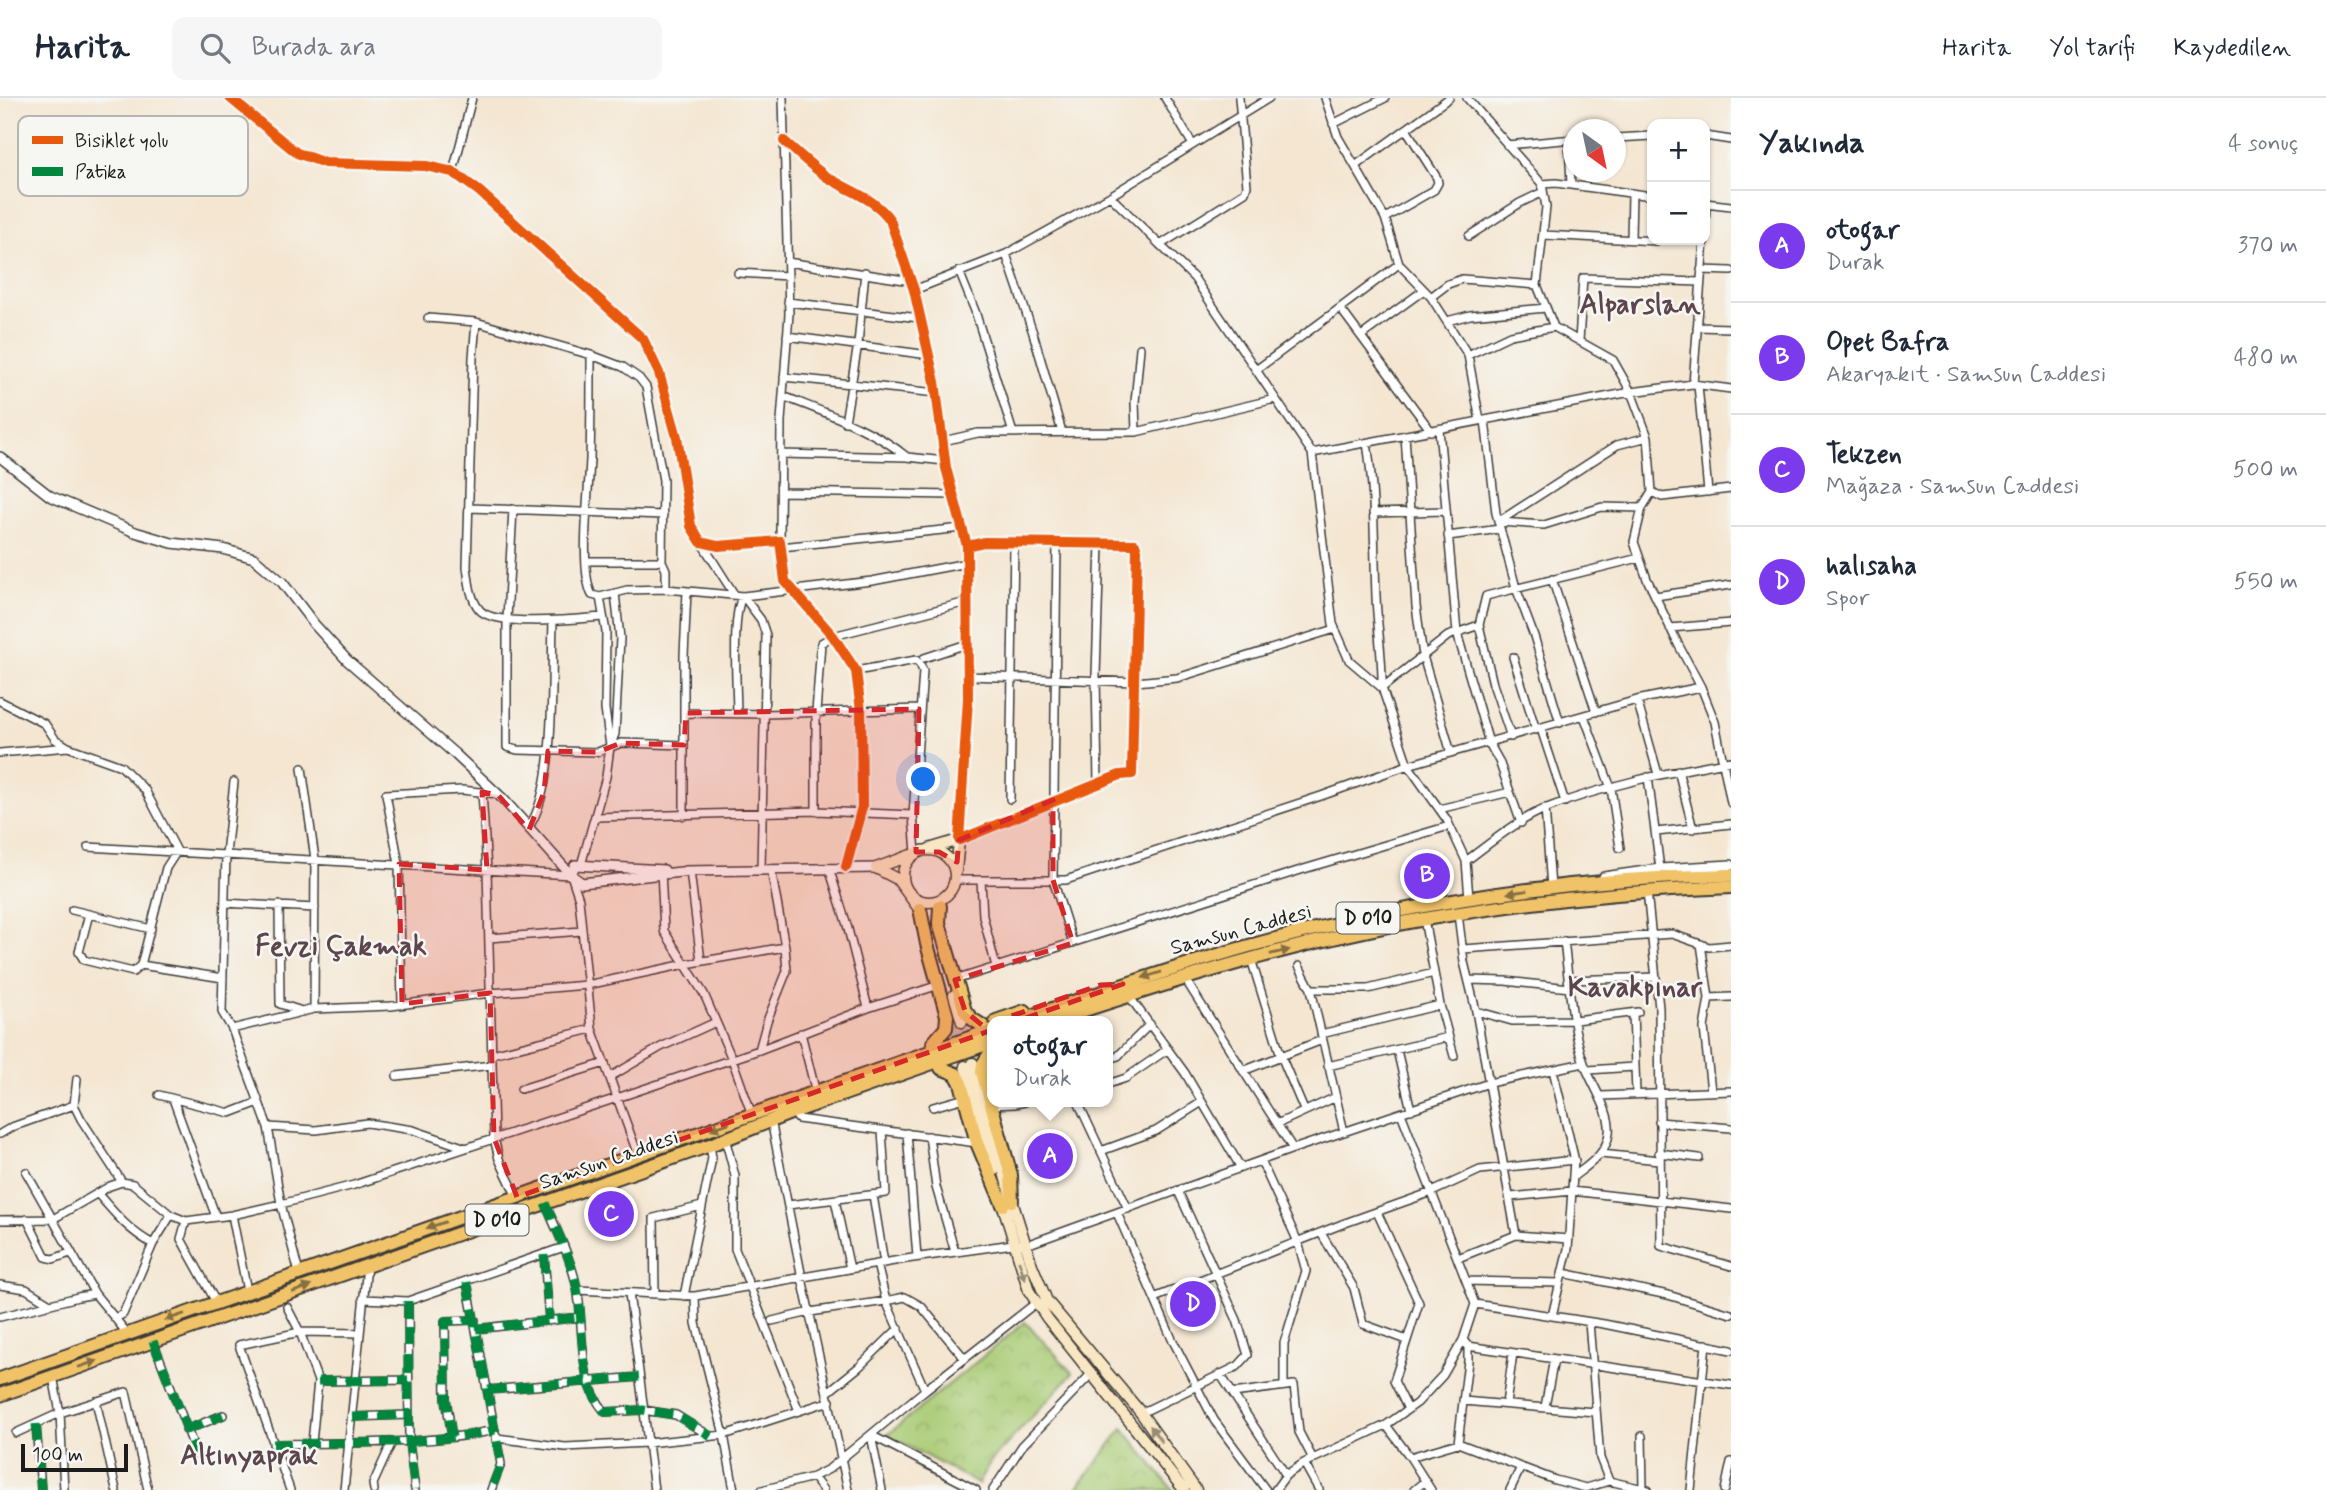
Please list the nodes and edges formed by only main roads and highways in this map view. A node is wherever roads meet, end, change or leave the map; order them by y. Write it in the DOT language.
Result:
graph roads {
  1 [pos="919,852"];
  2 [pos="1731,875"];
  3 [pos="955,880"];
  4 [pos="1731,887"];
  5 [pos="909,893"];
  6 [pos="944,901"];
  7 [pos="920,909"];
  8 [pos="1126,990"];
  9 [pos="1016,1016"];
  10 [pos="1035,1016"];
  11 [pos="1063,1016"];
  12 [pos="1088,1016"];
  13 [pos="987,1024"];
  14 [pos="987,1026"];
  15 [pos="987,1027"];
  16 [pos="933,1043"];
  17 [pos="987,1044"];
  18 [pos="987,1052"];
  19 [pos="987,1058"];
  20 [pos="969,1065"];
  21 [pos="941,1068"];
  22 [pos="987,1090"];
  23 [pos="790,1107"];
  24 [pos="992,1107"];
  25 [pos="1007,1203"];
  26 [pos="0,1378"];
  27 [pos="0,1395"];
  28 [pos="1184,1490"];
  29 [pos="1196,1490"];
  1 -- 3 [label="main road"];
  1 -- 3 [label="main road"];
  1 -- 5 [label="main road"];
  1 -- 5 [label="main road"];
  2 -- 8 [label="highway, Samsun Caddesi / D 010, one-way"];
  3 -- 6 [label="main road"];
  8 -- 4 [label="highway, Samsun Caddesi / D 010, one-way"];
  5 -- 6 [label="main road"];
  5 -- 7 [label="main road"];
  6 -- 7 [label="main road"];
  6 -- 13 [label="highway"];
  7 -- 16 [label="highway"];
  8 -- 9 [label="highway"];
  8 -- 10 [label="highway, Samsun Caddesi / D 010"];
  8 -- 11 [label="highway, Samsun Caddesi / D 010"];
  8 -- 12 [label="highway"];
  14 -- 16 [label="highway"];
  15 -- 23 [label="highway, Samsun Caddesi / D 010"];
  16 -- 23 [label="highway"];
  17 -- 23 [label="highway, Samsun Caddesi / D 010"];
  18 -- 21 [label="highway"];
  19 -- 22 [label="highway"];
  20 -- 25 [label="main road"];
  21 -- 23 [label="highway"];
  21 -- 25 [label="highway"];
  23 -- 26 [label="highway, Samsun Caddesi / D 010, one-way"];
  27 -- 23 [label="highway, Samsun Caddesi / D 010, one-way"];
  24 -- 25 [label="highway"];
  25 -- 28 [label="main road, one-way"];
  29 -- 25 [label="main road, one-way"];
}
